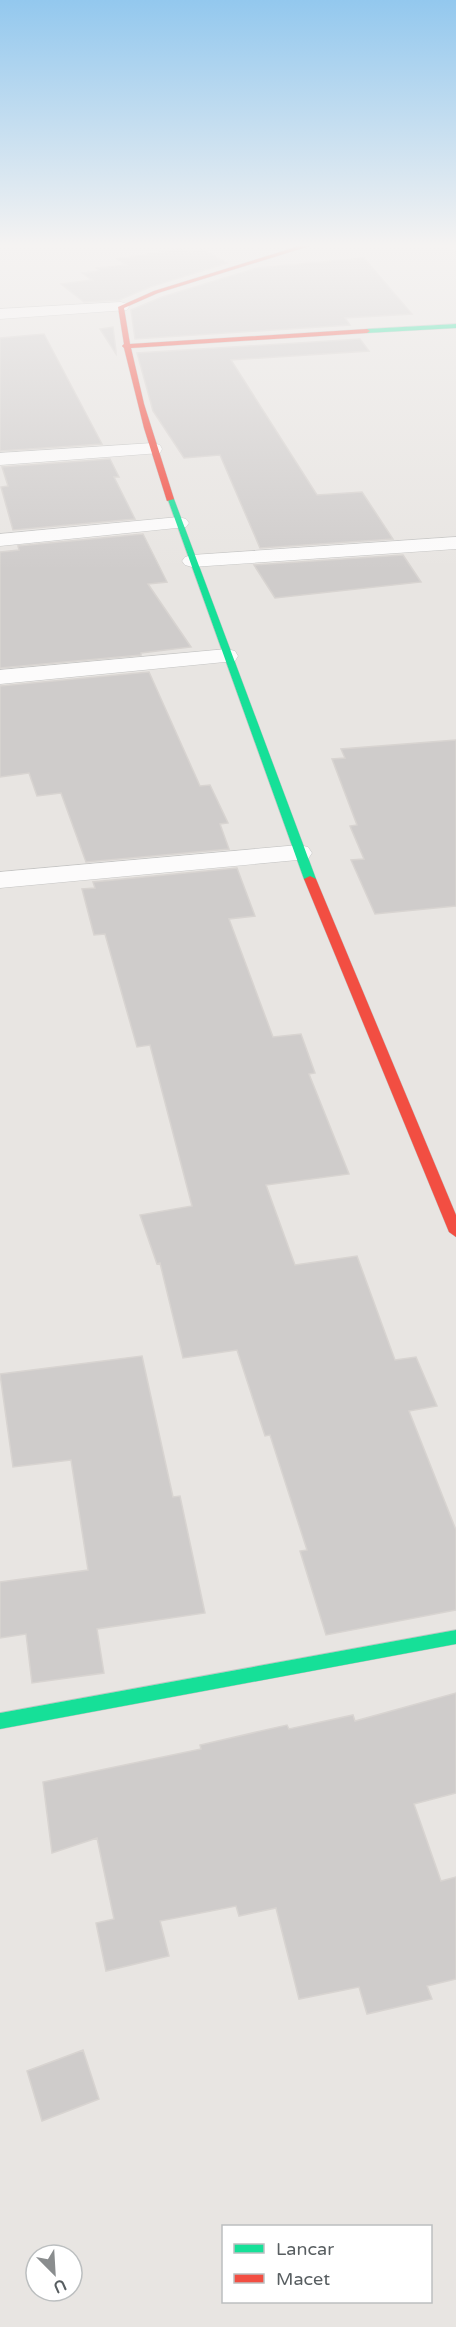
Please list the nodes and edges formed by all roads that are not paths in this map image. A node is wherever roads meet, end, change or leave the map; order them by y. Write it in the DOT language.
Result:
graph roads {
  1 [pos="127,353"];
  2 [pos="153,449"];
  3 [pos="0,459"];
  4 [pos="179,523"];
  5 [pos="0,540"];
  6 [pos="456,543"];
  7 [pos="192,561"];
  8 [pos="227,656"];
  9 [pos="0,677"];
  10 [pos="299,853"];
  11 [pos="0,880"];
  12 [pos="456,1232"];
  13 [pos="456,1637"];
  14 [pos="0,1721"];
  1 -- 2 [label="street"];
  2 -- 3 [label="street"];
  2 -- 4 [label="street"];
  4 -- 5 [label="street"];
  4 -- 7 [label="street"];
  6 -- 7 [label="street"];
  7 -- 8 [label="street"];
  8 -- 9 [label="street"];
  8 -- 10 [label="street"];
  10 -- 11 [label="street"];
  10 -- 12 [label="street"];
  13 -- 14 [label="street"];
}
